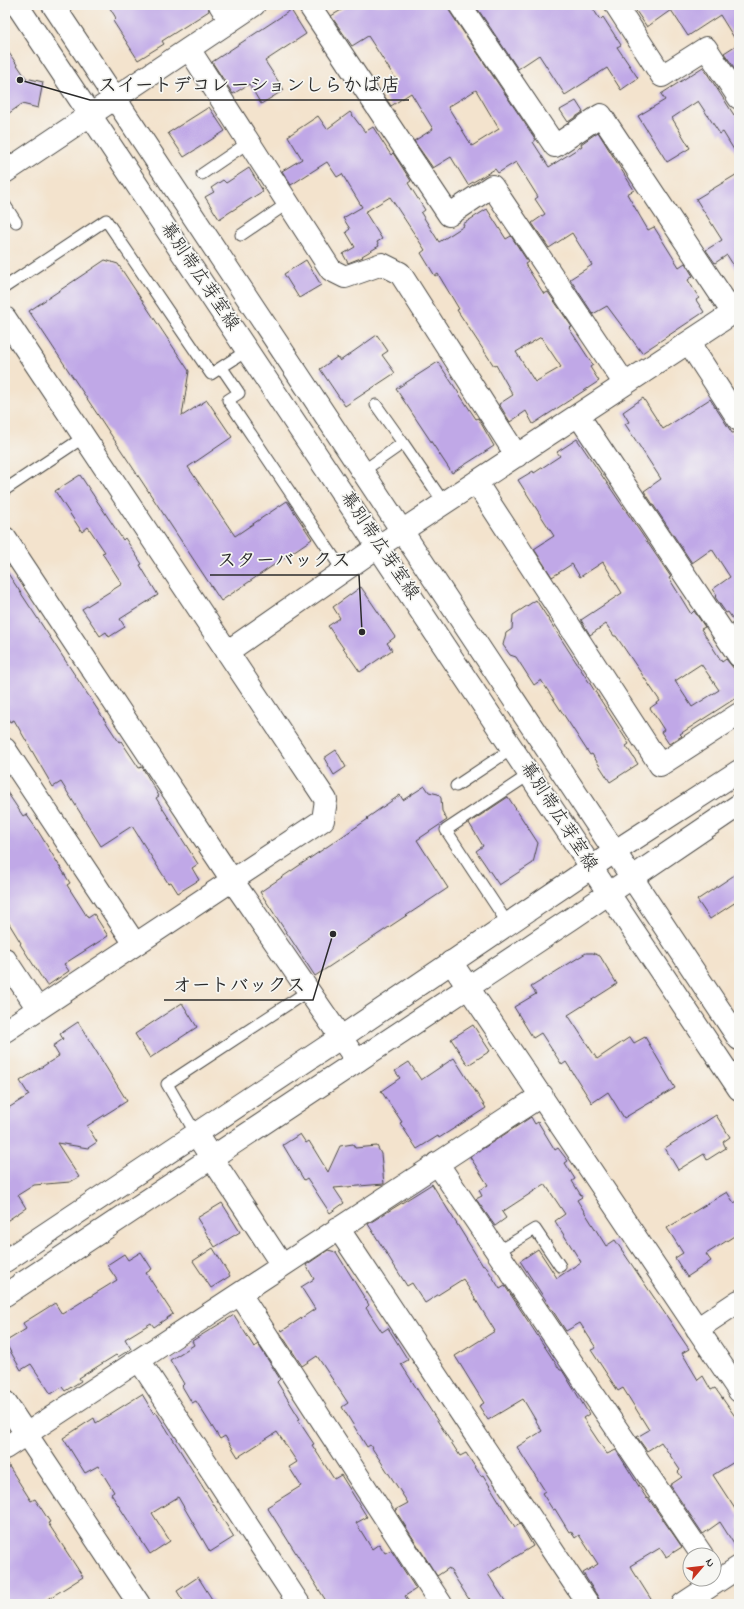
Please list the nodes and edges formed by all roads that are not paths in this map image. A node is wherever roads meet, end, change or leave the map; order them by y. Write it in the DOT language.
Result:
graph roads {
  1 [pos="17,5"];
  2 [pos="53,5"];
  3 [pos="254,5"];
  4 [pos="309,5"];
  5 [pos="460,5"];
  6 [pos="616,5"];
  7 [pos="225,13"];
  8 [pos="189,48"];
  9 [pos="115,98"];
  10 [pos="739,98"];
  11 [pos="90,114"];
  12 [pos="249,142"];
  13 [pos="5,172"];
  14 [pos="202,174"];
  15 [pos="288,203"];
  16 [pos="5,205"];
  17 [pos="16,222"];
  18 [pos="240,235"];
  19 [pos="5,287"];
  20 [pos="736,311"];
  21 [pos="5,318"];
  22 [pos="689,343"];
  23 [pos="248,350"];
  24 [pos="222,368"];
  25 [pos="625,384"];
  26 [pos="376,406"];
  27 [pos="578,416"];
  28 [pos="739,420"];
  29 [pos="84,437"];
  30 [pos="403,443"];
  31 [pos="517,456"];
  32 [pos="363,471"];
  33 [pos="476,482"];
  34 [pos="6,489"];
  35 [pos="444,503"];
  36 [pos="403,530"];
  37 [pos="5,538"];
  38 [pos="379,546"];
  39 [pos="343,571"];
  40 [pos="227,652"];
  41 [pos="739,656"];
  42 [pos="739,714"];
  43 [pos="513,748"];
  44 [pos="5,749"];
  45 [pos="739,771"];
  46 [pos="530,774"];
  47 [pos="456,786"];
  48 [pos="739,805"];
  49 [pos="614,852"];
  50 [pos="592,868"];
  51 [pos="631,877"];
  52 [pos="232,880"];
  53 [pos="608,893"];
  54 [pos="508,924"];
  55 [pos="136,944"];
  56 [pos="5,959"];
  57 [pos="451,962"];
  58 [pos="468,987"];
  59 [pos="308,991"];
  60 [pos="38,1009"];
  61 [pos="5,1031"];
  62 [pos="340,1038"];
  63 [pos="739,1039"];
  64 [pos="357,1061"];
  65 [pos="739,1089"];
  66 [pos="542,1095"];
  67 [pos="196,1134"];
  68 [pos="211,1158"];
  69 [pos="437,1163"];
  70 [pos="338,1228"];
  71 [pos="497,1252"];
  72 [pos="5,1261"];
  73 [pos="282,1265"];
  74 [pos="560,1266"];
  75 [pos="240,1294"];
  76 [pos="5,1295"];
  77 [pos="739,1301"];
  78 [pos="698,1329"];
  79 [pos="139,1360"];
  80 [pos="739,1391"];
  81 [pos="5,1402"];
  82 [pos="26,1434"];
  83 [pos="5,1448"];
  84 [pos="697,1547"];
  85 [pos="739,1567"];
  86 [pos="722,1574"];
  87 [pos="704,1587"];
  88 [pos="139,1604"];
  89 [pos="299,1604"];
  90 [pos="441,1604"];
  91 [pos="588,1604"];
  92 [pos="683,1604"];
  1 -- 11 [label="street, 幕別帯広芽室線"];
  2 -- 9 [label="street, 幕別帯広芽室線"];
  3 -- 7 [label="street"];
  4 -- 25 [label="street"];
  5 -- 20 [label="street"];
  6 -- 10 [label="street"];
  7 -- 8 [label="street"];
  8 -- 9 [label="street"];
  8 -- 12 [label="street"];
  9 -- 11 [label="street"];
  9 -- 32 [label="street, 幕別帯広芽室線"];
  11 -- 13 [label="street"];
  11 -- 23 [label="street, 幕別帯広芽室線"];
  12 -- 14 [label="lane"];
  12 -- 15 [label="street"];
  15 -- 18 [label="lane"];
  15 -- 31 [label="street"];
  16 -- 17 [label="lane"];
  19 -- 24 [label="lane"];
  20 -- 22 [label="street"];
  21 -- 29 [label="street"];
  22 -- 25 [label="street"];
  22 -- 28 [label="street"];
  23 -- 24 [label="lane"];
  23 -- 38 [label="street, 幕別帯広芽室線"];
  24 -- 39 [label="lane"];
  25 -- 27 [label="street"];
  26 -- 30 [label="lane"];
  27 -- 31 [label="street"];
  27 -- 41 [label="street"];
  29 -- 34 [label="lane"];
  29 -- 40 [label="street"];
  30 -- 32 [label="lane"];
  30 -- 35 [label="lane"];
  31 -- 33 [label="street"];
  32 -- 36 [label="street, 幕別帯広芽室線"];
  33 -- 35 [label="street"];
  33 -- 42 [label="street"];
  35 -- 36 [label="street"];
  36 -- 38 [label="street"];
  36 -- 49 [label="street, 幕別帯広芽室線"];
  37 -- 52 [label="street"];
  38 -- 39 [label="street"];
  38 -- 43 [label="street, 幕別帯広芽室線"];
  39 -- 40 [label="street"];
  40 -- 52 [label="street"];
  43 -- 46 [label="street, 幕別帯広芽室線"];
  43 -- 47 [label="lane"];
  44 -- 55 [label="street"];
  45 -- 49 [label="street"];
  46 -- 50 [label="street, 幕別帯広芽室線"];
  46 -- 54 [label="lane"];
  48 -- 51 [label="street"];
  49 -- 50 [label="street"];
  49 -- 51 [label="street, 幕別帯広芽室線"];
  50 -- 53 [label="street, 幕別帯広芽室線"];
  50 -- 54 [label="street"];
  51 -- 53 [label="street"];
  51 -- 63 [label="street, 幕別帯広芽室線"];
  52 -- 55 [label="street"];
  52 -- 59 [label="street"];
  53 -- 58 [label="street"];
  53 -- 65 [label="street, 幕別帯広芽室線"];
  54 -- 57 [label="street"];
  55 -- 60 [label="street"];
  56 -- 60 [label="street"];
  57 -- 58 [label="street"];
  57 -- 62 [label="street"];
  58 -- 64 [label="street"];
  58 -- 66 [label="street"];
  59 -- 62 [label="street"];
  59 -- 67 [label="lane"];
  60 -- 61 [label="street"];
  62 -- 64 [label="street"];
  62 -- 67 [label="street"];
  64 -- 68 [label="street"];
  66 -- 69 [label="street"];
  66 -- 78 [label="street"];
  67 -- 68 [label="street"];
  67 -- 72 [label="street"];
  68 -- 73 [label="street"];
  68 -- 76 [label="street"];
  69 -- 70 [label="street"];
  69 -- 71 [label="street"];
  70 -- 73 [label="street"];
  70 -- 91 [label="street"];
  71 -- 74 [label="lane"];
  71 -- 84 [label="street"];
  73 -- 75 [label="street"];
  75 -- 79 [label="street"];
  75 -- 90 [label="street"];
  77 -- 78 [label="street"];
  78 -- 80 [label="street"];
  79 -- 82 [label="street"];
  79 -- 89 [label="street"];
  81 -- 82 [label="street"];
  82 -- 83 [label="street"];
  82 -- 88 [label="street"];
  85 -- 86 [label="street"];
  87 -- 92 [label="street"];
}
